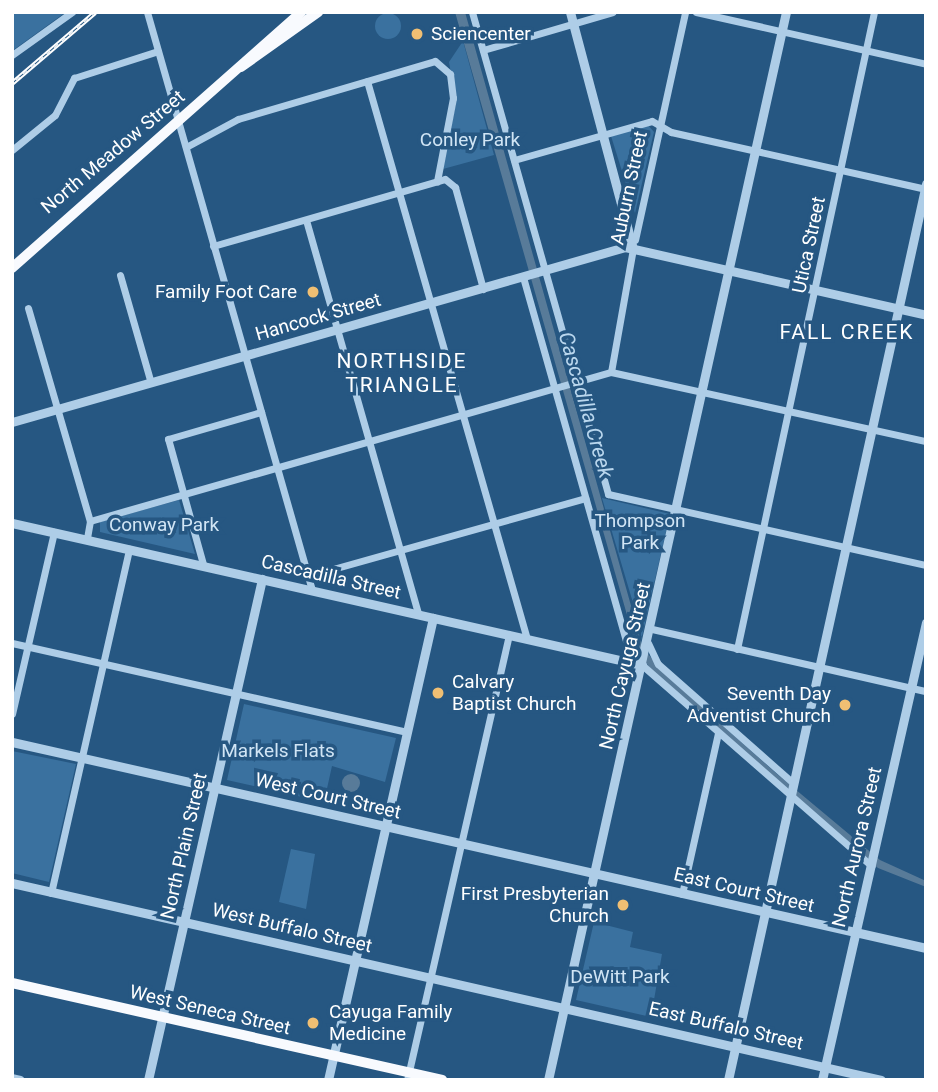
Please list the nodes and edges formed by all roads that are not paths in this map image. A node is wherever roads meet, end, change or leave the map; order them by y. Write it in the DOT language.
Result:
graph roads {
  1 [pos="72,12"];
  2 [pos="147,12"];
  3 [pos="301,12"];
  4 [pos="318,12"];
  5 [pos="472,12"];
  6 [pos="570,12"];
  7 [pos="613,12"];
  8 [pos="685,12"];
  9 [pos="696,12"];
  10 [pos="786,12"];
  11 [pos="874,12"];
  12 [pos="573,24"];
  13 [pos="782,32"];
  14 [pos="483,50"];
  15 [pos="866,50"];
  16 [pos="158,51"];
  17 [pos="12,55"];
  18 [pos="926,64"];
  19 [pos="241,67"];
  20 [pos="367,81"];
  21 [pos="178,120"];
  22 [pos="660,127"];
  23 [pos="605,134"];
  24 [pos="186,146"];
  25 [pos="12,150"];
  26 [pos="756,150"];
  27 [pos="514,160"];
  28 [pos="841,170"];
  29 [pos="441,180"];
  30 [pos="925,186"];
  31 [pos="399,193"];
  32 [pos="306,220"];
  33 [pos="634,244"];
  34 [pos="214,246"];
  35 [pos="12,268"];
  36 [pos="543,271"];
  37 [pos="730,271"];
  38 [pos="120,275"];
  39 [pos="524,277"];
  40 [pos="484,289"];
  41 [pos="816,290"];
  42 [pos="431,303"];
  43 [pos="29,308"];
  44 [pos="899,309"];
  45 [pos="926,315"];
  46 [pos="337,330"];
  47 [pos="245,356"];
  48 [pos="611,372"];
  49 [pos="574,382"];
  50 [pos="151,383"];
  51 [pos="556,387"];
  52 [pos="704,390"];
  53 [pos="58,410"];
  54 [pos="789,410"];
  55 [pos="261,412"];
  56 [pos="463,415"];
  57 [pos="12,422"];
  58 [pos="873,429"];
  59 [pos="926,441"];
  60 [pos="369,442"];
  61 [pos="277,468"];
  62 [pos="183,495"];
  63 [pos="585,498"];
  64 [pos="678,510"];
  65 [pos="90,520"];
  66 [pos="12,523"];
  67 [pos="494,524"];
  68 [pos="764,529"];
  69 [pos="54,531"];
  70 [pos="87,538"];
  71 [pos="847,548"];
  72 [pos="129,549"];
  73 [pos="400,550"];
  74 [pos="203,564"];
  75 [pos="926,565"];
  76 [pos="308,576"];
  77 [pos="262,579"];
  78 [pos="312,590"];
  79 [pos="418,614"];
  80 [pos="433,618"];
  81 [pos="926,623"];
  82 [pos="652,629"];
  83 [pos="509,635"];
  84 [pos="527,639"];
  85 [pos="12,643"];
  86 [pos="648,643"];
  87 [pos="28,646"];
  88 [pos="737,649"];
  89 [pos="626,661"];
  90 [pos="103,663"];
  91 [pos="642,665"];
  92 [pos="821,667"];
  93 [pos="911,688"];
  94 [pos="926,691"];
  95 [pos="236,693"];
  96 [pos="12,714"];
  97 [pos="407,732"];
  98 [pos="718,733"];
  99 [pos="12,742"];
  100 [pos="82,758"];
  101 [pos="794,784"];
  102 [pos="215,788"];
  103 [pos="791,798"];
  104 [pos="385,827"];
  105 [pos="461,844"];
  106 [pos="872,866"];
  107 [pos="595,874"];
  108 [pos="13,886"];
  109 [pos="51,892"];
  110 [pos="682,894"];
  111 [pos="765,913"];
  112 [pos="184,922"];
  113 [pos="856,933"];
  114 [pos="926,948"];
  115 [pos="355,960"];
  116 [pos="431,977"];
  117 [pos="12,984"];
  118 [pos="564,1007"];
  119 [pos="163,1017"];
  120 [pos="735,1046"];
  121 [pos="333,1056"];
  122 [pos="825,1067"];
  123 [pos="408,1076"];
  124 [pos="12,1078"];
  125 [pos="20,1080"];
  126 [pos="148,1080"];
  127 [pos="328,1080"];
  128 [pos="442,1080"];
  129 [pos="548,1080"];
  130 [pos="728,1080"];
  131 [pos="822,1080"];
  132 [pos="881,1080"];
  1 -- 17 [label="street"];
  2 -- 16 [label="street"];
  3 -- 19 [label="highway, North Meadow Street"];
  4 -- 19 [label="highway, North Meadow Street"];
  5 -- 14 [label="street"];
  6 -- 12 [label="street"];
  7 -- 12 [label="street"];
  8 -- 22 [label="street, Auburn Street"];
  9 -- 13 [label="street"];
  10 -- 13 [label="street, North Cayuga Street"];
  11 -- 15 [label="street, Utica Street"];
  12 -- 14 [label="street"];
  12 -- 23 [label="street"];
  13 -- 15 [label="street"];
  13 -- 26 [label="street, North Cayuga Street"];
  14 -- 27 [label="street"];
  15 -- 18 [label="street"];
  15 -- 28 [label="street, Utica Street"];
  16 -- 21 [label="street"];
  16 -- 25 [label="street"];
  19 -- 21 [label="highway, North Meadow Street"];
  20 -- 24 [label="street"];
  20 -- 29 [label="street"];
  20 -- 31 [label="street"];
  21 -- 24 [label="street"];
  21 -- 35 [label="highway, North Meadow Street"];
  22 -- 23 [label="street"];
  22 -- 26 [label="street"];
  22 -- 33 [label="street, Auburn Street"];
  23 -- 27 [label="street"];
  23 -- 33 [label="street"];
  24 -- 34 [label="street"];
  26 -- 28 [label="street"];
  26 -- 37 [label="street, North Cayuga Street"];
  27 -- 36 [label="street"];
  28 -- 30 [label="street"];
  28 -- 41 [label="street, Utica Street"];
  29 -- 31 [label="street"];
  29 -- 40 [label="street"];
  30 -- 44 [label="street"];
  31 -- 32 [label="street"];
  31 -- 42 [label="street"];
  32 -- 34 [label="street"];
  32 -- 46 [label="street"];
  33 -- 36 [label="street, Hancock Street"];
  33 -- 37 [label="street"];
  33 -- 48 [label="street, Auburn Street"];
  34 -- 47 [label="street"];
  36 -- 39 [label="street, Hancock Street"];
  36 -- 49 [label="street"];
  37 -- 41 [label="street"];
  37 -- 52 [label="street, North Cayuga Street"];
  38 -- 50 [label="street"];
  39 -- 40 [label="street, Hancock Street"];
  39 -- 51 [label="street"];
  40 -- 42 [label="street, Hancock Street"];
  41 -- 44 [label="street"];
  41 -- 54 [label="street, Utica Street"];
  42 -- 46 [label="street, Hancock Street"];
  42 -- 56 [label="street"];
  43 -- 53 [label="street"];
  44 -- 45 [label="street"];
  44 -- 58 [label="street"];
  46 -- 47 [label="street, Hancock Street"];
  46 -- 60 [label="street"];
  47 -- 50 [label="street, Hancock Street"];
  47 -- 55 [label="street"];
  48 -- 49 [label="street"];
  48 -- 52 [label="street"];
  49 -- 51 [label="street"];
  49 -- 64 [label="street"];
  50 -- 53 [label="street, Hancock Street"];
  51 -- 56 [label="street"];
  51 -- 63 [label="street"];
  52 -- 54 [label="street"];
  52 -- 64 [label="street, North Cayuga Street"];
  53 -- 57 [label="street, Hancock Street"];
  53 -- 65 [label="street"];
  54 -- 58 [label="street"];
  54 -- 68 [label="street, Utica Street"];
  55 -- 61 [label="street"];
  55 -- 62 [label="street"];
  56 -- 60 [label="street"];
  56 -- 67 [label="street"];
  58 -- 59 [label="street"];
  58 -- 71 [label="street"];
  60 -- 61 [label="street"];
  60 -- 73 [label="street"];
  61 -- 62 [label="street"];
  61 -- 76 [label="street"];
  62 -- 65 [label="street"];
  62 -- 74 [label="street"];
  63 -- 67 [label="street"];
  63 -- 89 [label="street"];
  64 -- 68 [label="street"];
  64 -- 82 [label="street, North Cayuga Street"];
  65 -- 70 [label="street"];
  66 -- 69 [label="street, Cascadilla Street"];
  67 -- 73 [label="street"];
  67 -- 84 [label="street"];
  68 -- 71 [label="street"];
  68 -- 88 [label="street, Utica Street"];
  69 -- 70 [label="street, Cascadilla Street"];
  69 -- 87 [label="street"];
  70 -- 72 [label="street, Cascadilla Street"];
  71 -- 75 [label="street"];
  71 -- 92 [label="street"];
  72 -- 74 [label="street, Cascadilla Street"];
  72 -- 90 [label="street"];
  73 -- 76 [label="street"];
  73 -- 79 [label="street"];
  74 -- 77 [label="street, Cascadilla Street"];
  76 -- 78 [label="street"];
  77 -- 78 [label="street, Cascadilla Street"];
  77 -- 95 [label="street, North Plain Street"];
  78 -- 79 [label="street, Cascadilla Street"];
  79 -- 80 [label="street, Cascadilla Street"];
  80 -- 83 [label="street, Cascadilla Street"];
  80 -- 97 [label="street"];
  81 -- 93 [label="street, North Aurora Street"];
  82 -- 86 [label="street, North Cayuga Street"];
  82 -- 88 [label="street"];
  83 -- 84 [label="street, Cascadilla Street"];
  83 -- 105 [label="street"];
  84 -- 89 [label="street, Cascadilla Street"];
  85 -- 87 [label="street"];
  86 -- 91 [label="street, North Cayuga Street"];
  86 -- 101 [label="street"];
  87 -- 90 [label="street"];
  87 -- 96 [label="street"];
  88 -- 92 [label="street"];
  89 -- 91 [label="street, Cascadilla Street"];
  90 -- 95 [label="street"];
  90 -- 100 [label="street"];
  91 -- 98 [label="street"];
  91 -- 107 [label="street, North Cayuga Street"];
  92 -- 93 [label="street"];
  92 -- 101 [label="street"];
  93 -- 94 [label="street"];
  93 -- 106 [label="street, North Aurora Street"];
  95 -- 97 [label="street"];
  95 -- 102 [label="street, North Plain Street"];
  97 -- 104 [label="street"];
  98 -- 103 [label="street"];
  98 -- 110 [label="street"];
  99 -- 100 [label="street, West Court Street"];
  100 -- 102 [label="street, West Court Street"];
  100 -- 109 [label="street"];
  101 -- 103 [label="street"];
  102 -- 104 [label="street, West Court Street"];
  102 -- 112 [label="street, North Plain Street"];
  103 -- 106 [label="street"];
  103 -- 111 [label="street"];
  104 -- 105 [label="street, West Court Street"];
  104 -- 115 [label="street"];
  105 -- 107 [label="street, West Court Street"];
  105 -- 116 [label="street"];
  106 -- 113 [label="street, North Aurora Street"];
  107 -- 110 [label="street, East Court Street"];
  107 -- 118 [label="street, North Cayuga Street"];
  108 -- 109 [label="street, West Buffalo Street"];
  109 -- 112 [label="street, West Buffalo Street"];
  110 -- 111 [label="street, East Court Street"];
  111 -- 113 [label="street, East Court Street"];
  111 -- 120 [label="street"];
  112 -- 115 [label="street, West Buffalo Street"];
  112 -- 119 [label="street, North Plain Street"];
  113 -- 114 [label="street, East Court Street"];
  113 -- 122 [label="street, North Aurora Street"];
  115 -- 116 [label="street, West Buffalo Street"];
  115 -- 121 [label="street"];
  116 -- 118 [label="street, West Buffalo Street"];
  116 -- 123 [label="street"];
  117 -- 119 [label="highway, West Seneca Street"];
  118 -- 120 [label="street, East Buffalo Street"];
  118 -- 129 [label="street, North Cayuga Street"];
  119 -- 121 [label="highway, West Seneca Street"];
  119 -- 126 [label="street, North Plain Street"];
  120 -- 122 [label="street, East Buffalo Street"];
  120 -- 130 [label="street"];
  121 -- 123 [label="highway, West Seneca Street"];
  121 -- 127 [label="street"];
  122 -- 131 [label="street, North Aurora Street"];
  122 -- 132 [label="street, East Buffalo Street"];
  123 -- 128 [label="highway, West Seneca Street"];
  124 -- 125 [label="street"];
}
